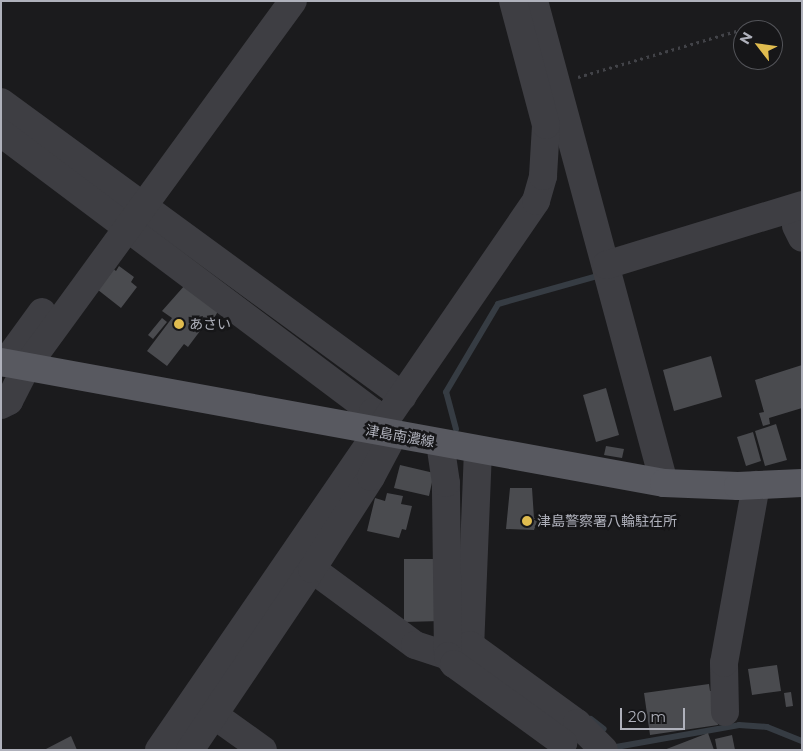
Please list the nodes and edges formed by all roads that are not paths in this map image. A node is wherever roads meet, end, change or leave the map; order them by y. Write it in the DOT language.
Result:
graph roads {
  1 [pos="272,1"];
  2 [pos="293,1"];
  3 [pos="513,1"];
  4 [pos="534,1"];
  5 [pos="1,102"];
  6 [pos="1,133"];
  7 [pos="128,211"];
  8 [pos="800,223"];
  9 [pos="608,274"];
  10 [pos="17,365"];
  11 [pos="404,396"];
  12 [pos="1,405"];
  13 [pos="1,423"];
  14 [pos="385,434"];
  15 [pos="440,443"];
  16 [pos="478,450"];
  17 [pos="664,483"];
  18 [pos="802,483"];
  19 [pos="756,485"];
  20 [pos="312,569"];
  21 [pos="448,656"];
  22 [pos="726,712"];
  23 [pos="214,715"];
  24 [pos="580,742"];
  25 [pos="159,750"];
  26 [pos="190,750"];
  27 [pos="263,750"];
  1 -- 7 [label="street"];
  2 -- 7 [label="street"];
  3 -- 11 [label="street"];
  4 -- 9 [label="street"];
  5 -- 7 [label="street"];
  6 -- 7 [label="street"];
  7 -- 10 [label="street"];
  7 -- 11 [label="street"];
  7 -- 14 [label="street"];
  8 -- 9 [label="street"];
  9 -- 17 [label="street"];
  10 -- 12 [label="street"];
  10 -- 13 [label="street"];
  10 -- 14 [label="main road, 津島南濃線"];
  11 -- 14 [label="street"];
  14 -- 15 [label="main road, 津島南濃線"];
  14 -- 20 [label="street"];
  14 -- 25 [label="street"];
  15 -- 16 [label="main road, 津島南濃線"];
  15 -- 21 [label="street"];
  16 -- 17 [label="main road, 津島南濃線"];
  16 -- 24 [label="street"];
  17 -- 19 [label="main road, 津島南濃線"];
  18 -- 19 [label="main road, 津島南濃線"];
  19 -- 22 [label="street"];
  20 -- 21 [label="street"];
  20 -- 23 [label="street"];
  21 -- 24 [label="street"];
  23 -- 26 [label="street"];
  23 -- 27 [label="street"];
}
